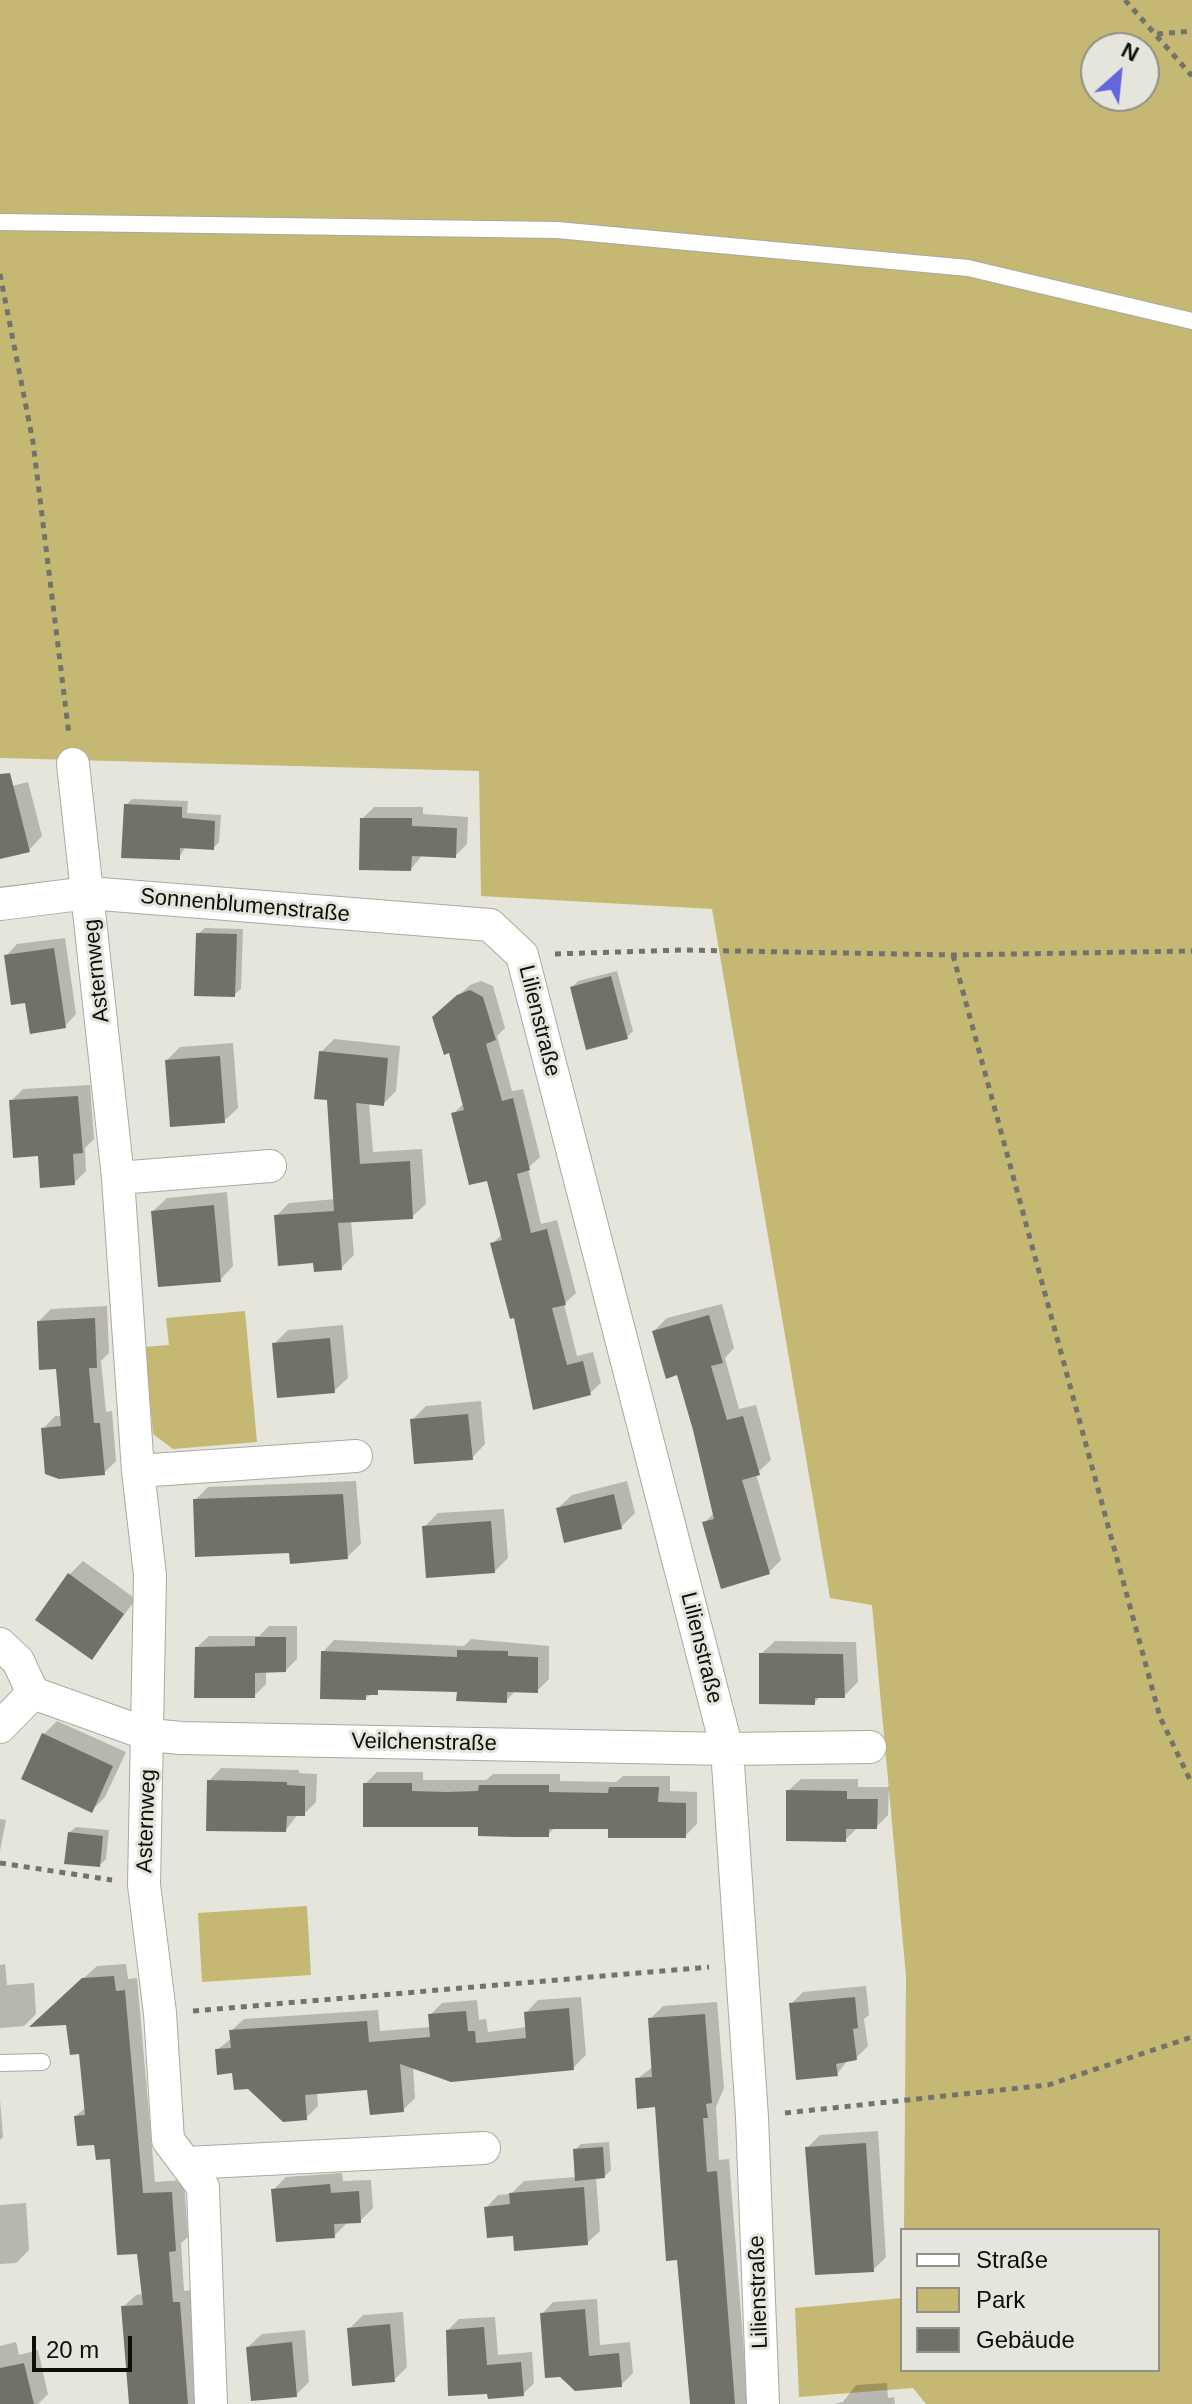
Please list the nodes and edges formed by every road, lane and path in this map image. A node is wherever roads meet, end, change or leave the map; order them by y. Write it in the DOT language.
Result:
graph roads {
  1 [pos="1125,0"];
  2 [pos="1192,31"];
  3 [pos="1154,32"];
  4 [pos="1160,34"];
  5 [pos="1160,39"];
  6 [pos="1192,76"];
  7 [pos="0,222"];
  8 [pos="0,274"];
  9 [pos="1192,321"];
  10 [pos="73,764"];
  11 [pos="88,893"];
  12 [pos="0,904"];
  13 [pos="490,925"];
  14 [pos="1192,951"];
  15 [pos="522,955"];
  16 [pos="953,955"];
  17 [pos="270,1166"];
  18 [pos="118,1178"];
  19 [pos="356,1456"];
  20 [pos="138,1471"];
  21 [pos="0,1644"];
  22 [pos="33,1693"];
  23 [pos="0,1727"];
  24 [pos="150,1735"];
  25 [pos="870,1747"];
  26 [pos="727,1749"];
  27 [pos="1192,1784"];
  28 [pos="0,1863"];
  29 [pos="144,1885"];
  30 [pos="742,1962"];
  31 [pos="160,2013"];
  32 [pos="1192,2037"];
  33 [pos="42,2062"];
  34 [pos="0,2063"];
  35 [pos="752,2117"];
  36 [pos="484,2148"];
  37 [pos="187,2163"];
  38 [pos="211,2404"];
  39 [pos="763,2404"];
  1 -- 3 [label="path"];
  2 -- 4 [label="path"];
  5 -- 6 [label="path"];
  7 -- 9 [label="lane"];
  8 -- 10 [label="path"];
  10 -- 11 [label="street, Asternweg"];
  11 -- 12 [label="street, Sonnenblumenstraße"];
  11 -- 13 [label="street, Sonnenblumenstraße"];
  11 -- 18 [label="street, Asternweg"];
  13 -- 15 [label="street, Lilienstraße"];
  14 -- 16 [label="path"];
  15 -- 16 [label="path"];
  15 -- 26 [label="street, Lilienstraße"];
  16 -- 27 [label="path"];
  17 -- 18 [label="street"];
  18 -- 20 [label="street, Asternweg"];
  19 -- 20 [label="street"];
  20 -- 24 [label="street, Asternweg"];
  21 -- 22 [label="street"];
  22 -- 23 [label="street"];
  22 -- 24 [label="street, Veilchenstraße"];
  24 -- 26 [label="street, Veilchenstraße"];
  24 -- 29 [label="street, Asternweg"];
  25 -- 26 [label="street, Veilchenstraße"];
  26 -- 30 [label="street, Lilienstraße"];
  28 -- 29 [label="path"];
  29 -- 31 [label="street, Asternweg"];
  30 -- 31 [label="path"];
  30 -- 35 [label="street, Lilienstraße"];
  31 -- 37 [label="street, Asternweg"];
  32 -- 35 [label="path"];
  33 -- 34 [label="lane"];
  35 -- 39 [label="street, Lilienstraße"];
  36 -- 37 [label="street"];
  37 -- 38 [label="street, Asternweg"];
}
